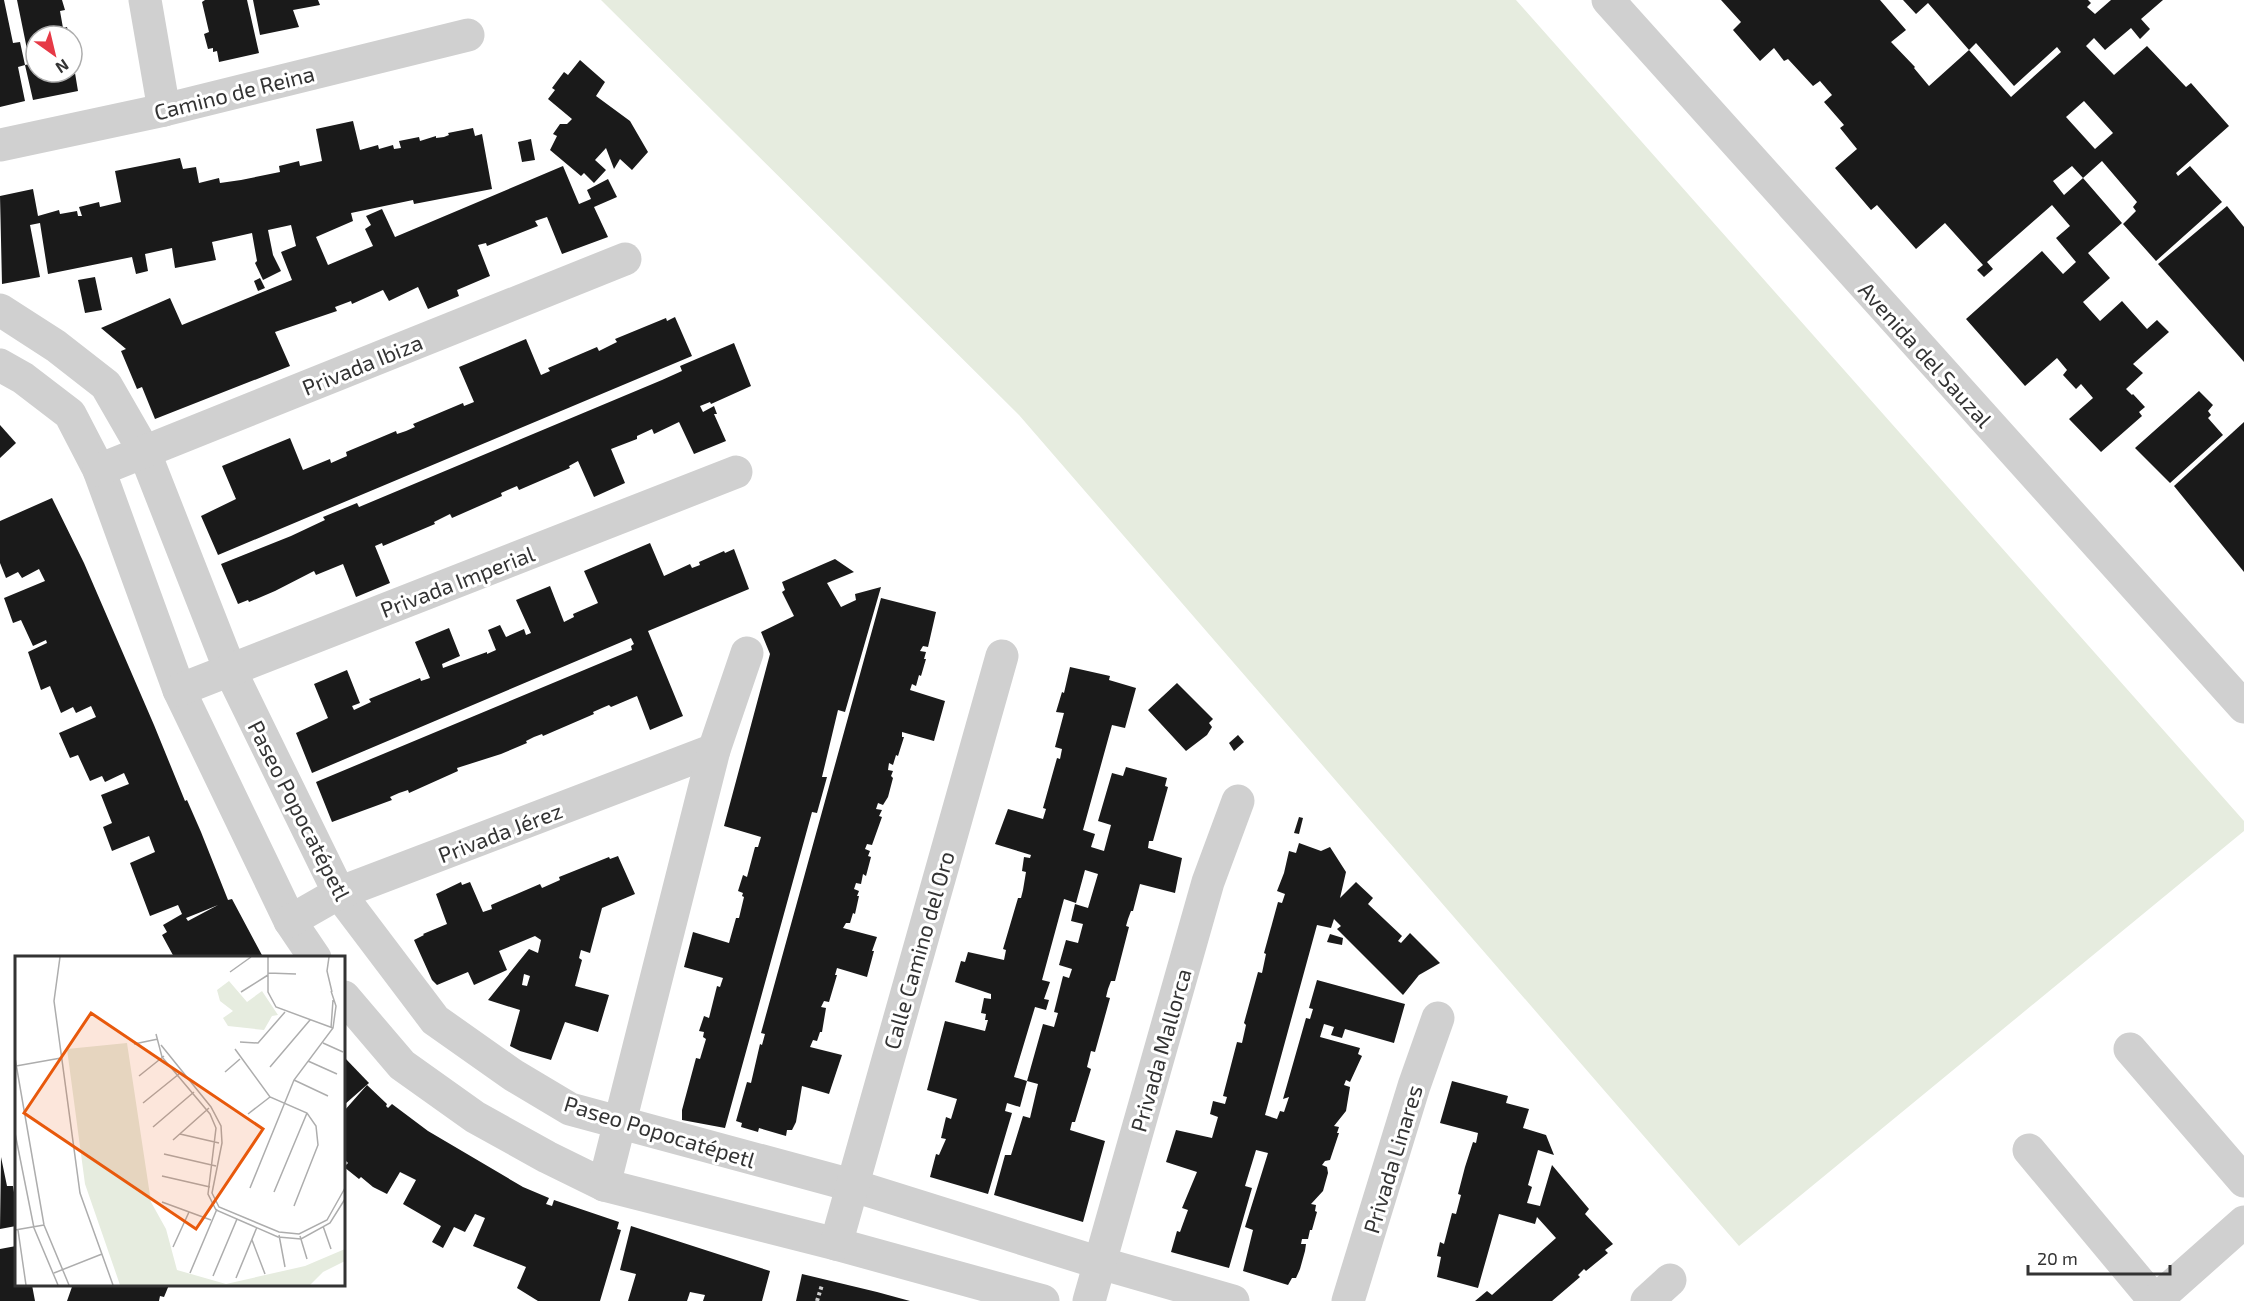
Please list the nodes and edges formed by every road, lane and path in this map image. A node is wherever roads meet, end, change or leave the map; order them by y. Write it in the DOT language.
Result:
graph roads {
  1 [pos="145,0"];
  2 [pos="1608,0"];
  3 [pos="468,35"];
  4 [pos="164,110"];
  5 [pos="0,145"];
  6 [pos="625,259"];
  7 [pos="0,310"];
  8 [pos="0,365"];
  9 [pos="144,451"];
  10 [pos="99,470"];
  11 [pos="736,472"];
  12 [pos="747,653"];
  13 [pos="1002,656"];
  14 [pos="230,670"];
  15 [pos="179,690"];
  16 [pos="2244,707"];
  17 [pos="714,750"];
  18 [pos="1239,801"];
  19 [pos="339,893"];
  20 [pos="290,921"];
  21 [pos="314,956"];
  22 [pos="345,998"];
  23 [pos="1437,1018"];
  24 [pos="2130,1049"];
  25 [pos="619,1123"];
  26 [pos="2029,1150"];
  27 [pos="2244,1181"];
  28 [pos="604,1185"];
  29 [pos="851,1185"];
  30 [pos="2244,1222"];
  31 [pos="836,1244"];
  32 [pos="1100,1263"];
  33 [pos="1043,1301"];
  34 [pos="1089,1301"];
  35 [pos="1233,1301"];
  36 [pos="1348,1301"];
  37 [pos="2155,1301"];
  1 -- 4 [label="street"];
  2 -- 16 [label="street, Avenida del Sauzal"];
  3 -- 4 [label="street, Camino de Reina"];
  4 -- 5 [label="street, Camino de Reina"];
  6 -- 9 [label="street, Privada Ibiza"];
  7 -- 9 [label="street, Paseo Popocatépetl"];
  8 -- 10 [label="street"];
  9 -- 10 [label="street, Privada Ibiza"];
  9 -- 14 [label="street, Paseo Popocatépetl"];
  10 -- 15 [label="street"];
  11 -- 14 [label="street, Privada Imperial"];
  12 -- 17 [label="street"];
  13 -- 29 [label="street, Calle Camino del Oro"];
  14 -- 15 [label="street, Privada Imperial"];
  14 -- 19 [label="street, Paseo Popocatépetl"];
  15 -- 20 [label="street"];
  17 -- 19 [label="street, Privada Jérez"];
  17 -- 25 [label="street"];
  18 -- 32 [label="street, Privada Mallorca"];
  19 -- 20 [label="street, Privada Jérez"];
  19 -- 25 [label="street, Paseo Popocatépetl"];
  20 -- 21 [label="street"];
  22 -- 28 [label="street"];
  23 -- 36 [label="street, Privada Linares"];
  24 -- 27 [label="street"];
  25 -- 28 [label="street"];
  25 -- 29 [label="street, Paseo Popocatépetl"];
  26 -- 37 [label="street"];
  28 -- 31 [label="street"];
  29 -- 31 [label="street, Calle Camino del Oro"];
  29 -- 32 [label="street, Paseo Popocatépetl"];
  30 -- 37 [label="street"];
  31 -- 33 [label="street"];
  32 -- 34 [label="street, Privada Mallorca"];
  32 -- 35 [label="street, Paseo Popocatépetl"];
}
